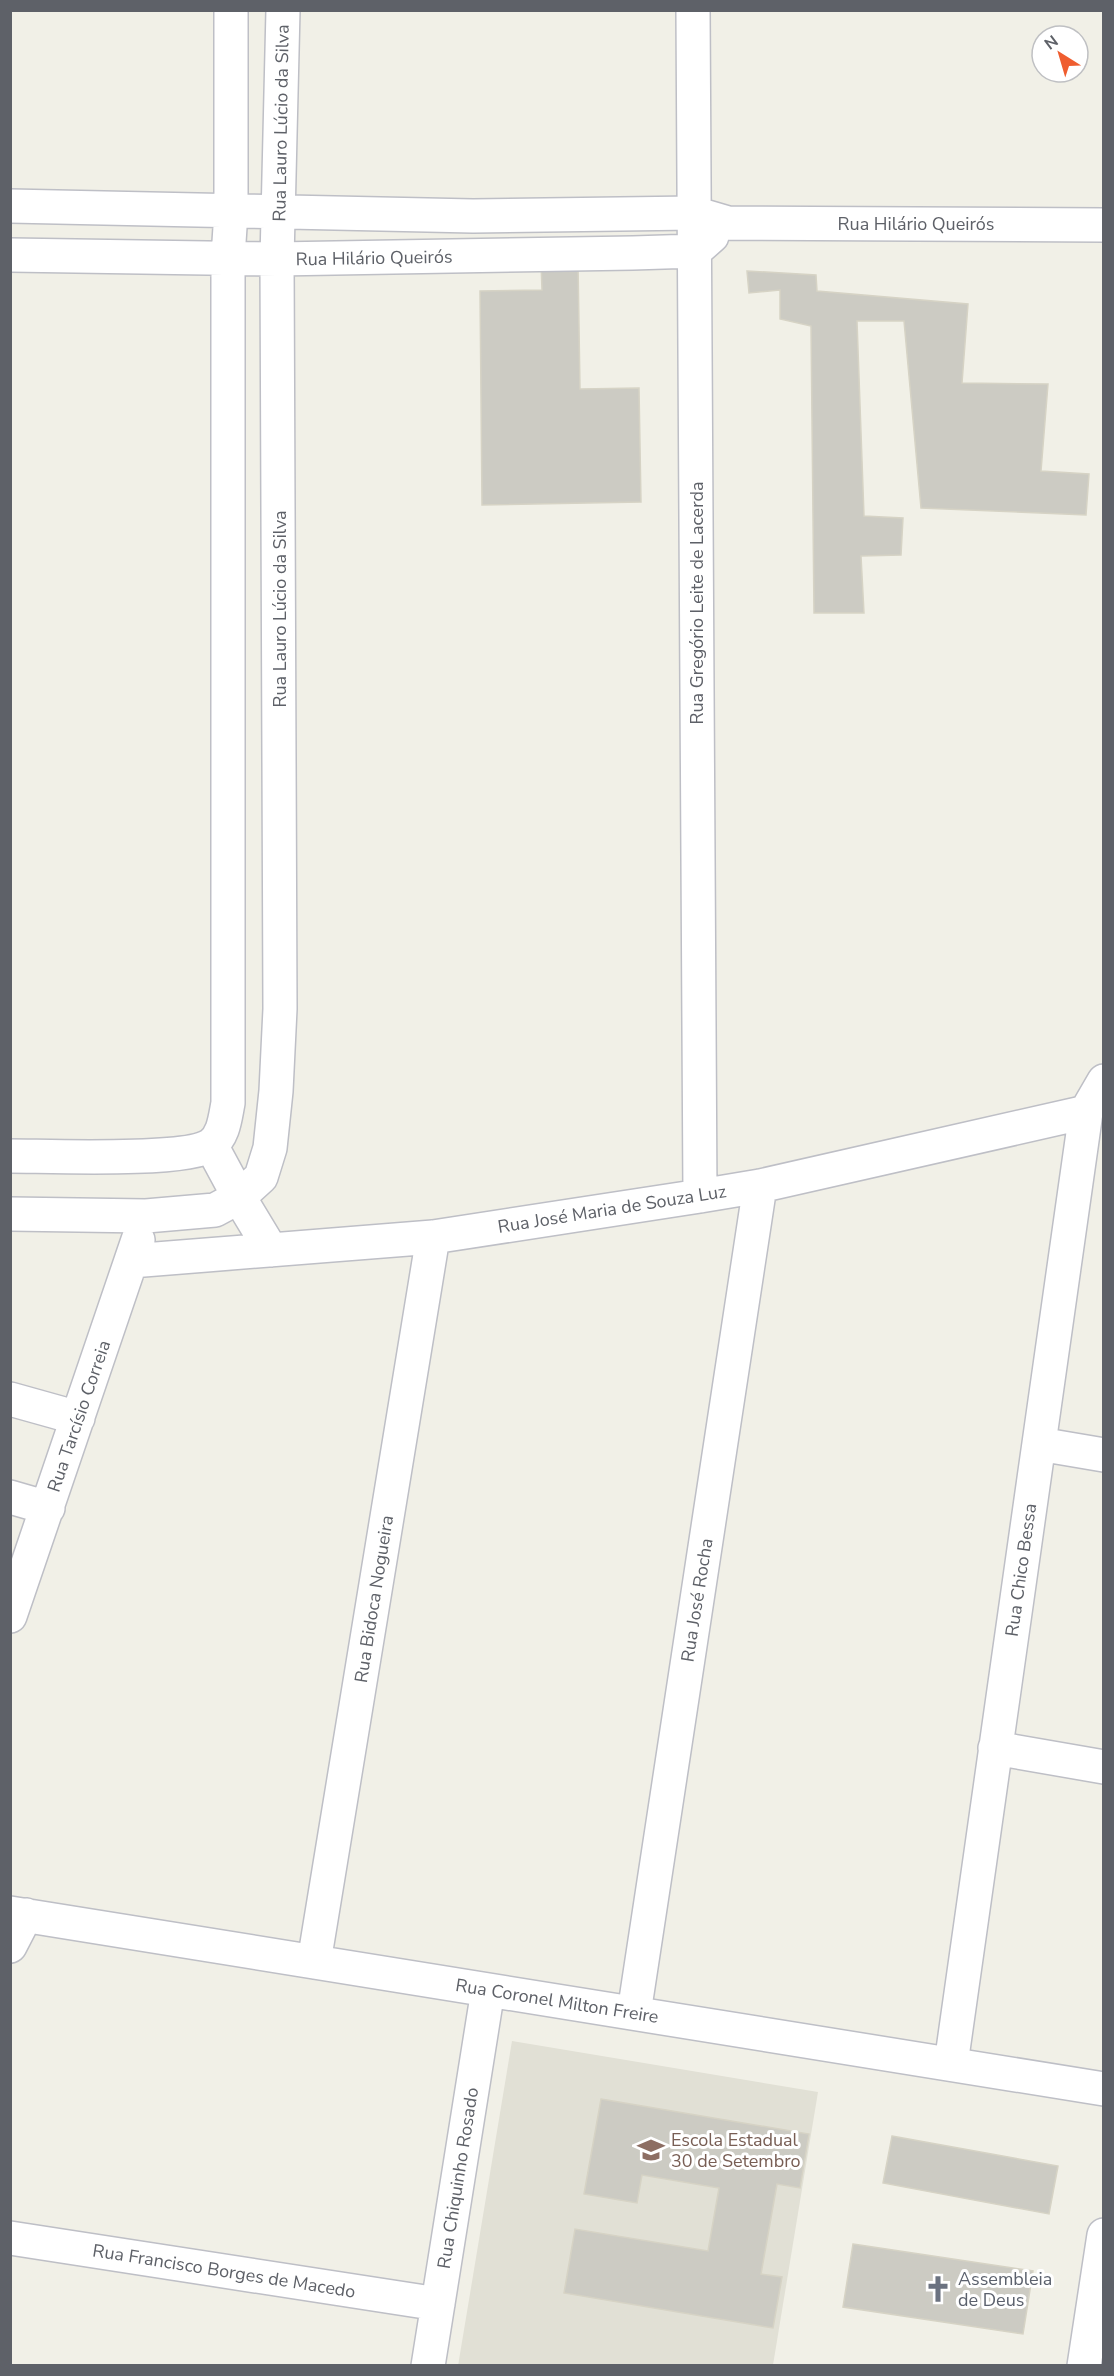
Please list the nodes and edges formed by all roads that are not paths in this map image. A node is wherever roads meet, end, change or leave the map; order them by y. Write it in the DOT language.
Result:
graph roads {
  1 [pos="231,10"];
  2 [pos="283,10"];
  3 [pos="693,10"];
  4 [pos="10,206"];
  5 [pos="231,212"];
  6 [pos="279,213"];
  7 [pos="694,213"];
  8 [pos="473,216"];
  9 [pos="728,223"];
  10 [pos="1104,225"];
  11 [pos="694,250"];
  12 [pos="10,255"];
  13 [pos="228,257"];
  14 [pos="467,257"];
  15 [pos="277,259"];
  16 [pos="280,656"];
  17 [pos="228,657"];
  18 [pos="1104,1081"];
  19 [pos="1086,1112"];
  20 [pos="212,1145"];
  21 [pos="10,1156"];
  22 [pos="760,1186"];
  23 [pos="700,1196"];
  24 [pos="239,1197"];
  25 [pos="10,1214"];
  26 [pos="146,1216"];
  27 [pos="433,1236"];
  28 [pos="271,1250"];
  29 [pos="131,1261"];
  30 [pos="10,1399"];
  31 [pos="78,1418"];
  32 [pos="1038,1444"];
  33 [pos="1104,1455"];
  34 [pos="10,1497"];
  35 [pos="48,1508"];
  36 [pos="10,1616"];
  37 [pos="995,1748"];
  38 [pos="1104,1767"];
  39 [pos="18,1914"];
  40 [pos="10,1946"];
  41 [pos="314,1962"];
  42 [pos="488,1990"];
  43 [pos="634,2013"];
  44 [pos="951,2064"];
  45 [pos="1104,2089"];
  46 [pos="1104,2235"];
  47 [pos="10,2238"];
  48 [pos="438,2304"];
  49 [pos="428,2366"];
  50 [pos="1084,2366"];
  1 -- 5 [label="street"];
  2 -- 6 [label="street, Rua Lauro Lúcio da Silva"];
  3 -- 7 [label="street, Rua Gregório Leite de Lacerda"];
  4 -- 5 [label="street, Rua Hilário Queirós"];
  5 -- 6 [label="street, Rua Hilário Queirós"];
  5 -- 13 [label="street"];
  6 -- 8 [label="street, Rua Hilário Queirós"];
  6 -- 15 [label="street, Rua Lauro Lúcio da Silva"];
  7 -- 8 [label="street, Rua Hilário Queirós"];
  7 -- 9 [label="street, Rua Hilário Queirós"];
  7 -- 11 [label="street, Rua Gregório Leite de Lacerda"];
  8 -- 14 [label="street"];
  9 -- 10 [label="street, Rua Hilário Queirós"];
  9 -- 11 [label="street"];
  11 -- 14 [label="street, Rua Hilário Queirós"];
  11 -- 23 [label="street, Rua Gregório Leite de Lacerda"];
  12 -- 13 [label="street, Rua Hilário Queirós"];
  13 -- 15 [label="street, Rua Hilário Queirós"];
  13 -- 17 [label="street"];
  14 -- 15 [label="street, Rua Hilário Queirós"];
  15 -- 16 [label="street, Rua Lauro Lúcio da Silva"];
  16 -- 17 [label="street"];
  16 -- 24 [label="street, Rua Lauro Lúcio da Silva"];
  17 -- 20 [label="street"];
  18 -- 19 [label="street, Rua Chico Bessa"];
  19 -- 22 [label="street, Rua José Maria de Souza Luz"];
  19 -- 32 [label="street, Rua Chico Bessa"];
  20 -- 21 [label="street"];
  20 -- 24 [label="street"];
  22 -- 23 [label="street, Rua José Maria de Souza Luz"];
  22 -- 43 [label="street, Rua José Rocha"];
  23 -- 27 [label="street, Rua José Maria de Souza Luz"];
  24 -- 26 [label="street"];
  24 -- 28 [label="street"];
  25 -- 26 [label="street"];
  26 -- 29 [label="street, Rua Tarcísio Correia"];
  27 -- 28 [label="street, Rua José Maria de Souza Luz"];
  27 -- 41 [label="street, Rua Bidoca Nogueira"];
  28 -- 29 [label="street, Rua José Maria de Souza Luz"];
  29 -- 31 [label="street, Rua Tarcísio Correia"];
  30 -- 31 [label="street"];
  31 -- 35 [label="street, Rua Tarcísio Correia"];
  32 -- 33 [label="street"];
  32 -- 37 [label="street, Rua Chico Bessa"];
  34 -- 35 [label="street"];
  35 -- 36 [label="street, Rua Tarcísio Correia"];
  37 -- 38 [label="street"];
  37 -- 44 [label="street, Rua Chico Bessa"];
  39 -- 40 [label="street"];
  39 -- 41 [label="street, Rua Coronel Milton Freire"];
  41 -- 42 [label="street, Rua Coronel Milton Freire"];
  42 -- 43 [label="street, Rua Coronel Milton Freire"];
  42 -- 48 [label="street, Rua Chiquinho Rosado"];
  43 -- 44 [label="street, Rua Coronel Milton Freire"];
  44 -- 45 [label="street, Rua Coronel Milton Freire"];
  46 -- 50 [label="street"];
  47 -- 48 [label="street, Rua Francisco Borges de Macedo"];
  48 -- 49 [label="street, Rua Chiquinho Rosado"];
}
